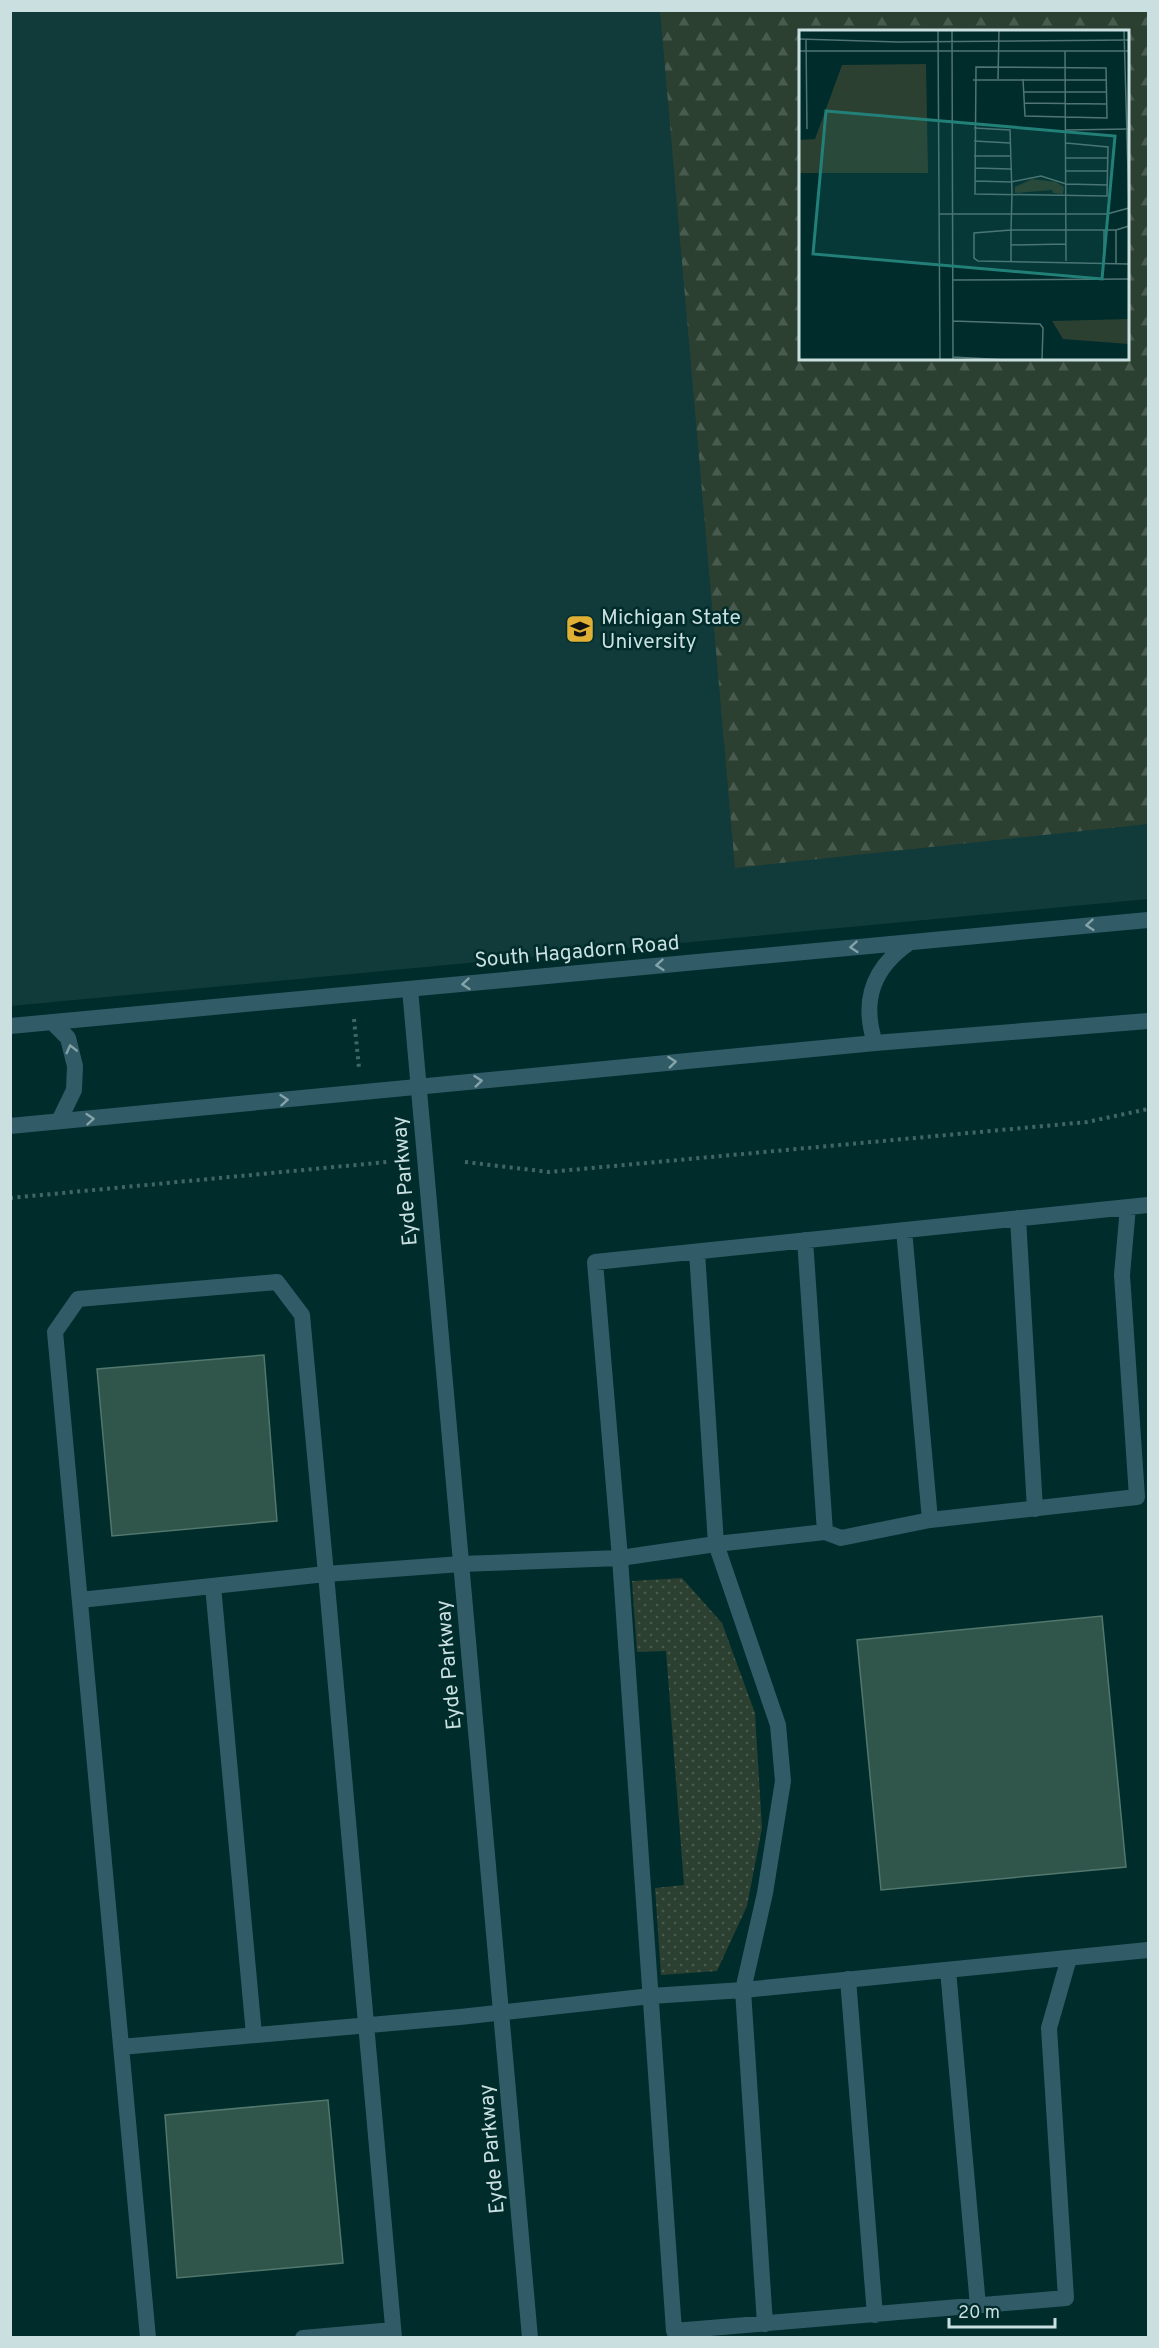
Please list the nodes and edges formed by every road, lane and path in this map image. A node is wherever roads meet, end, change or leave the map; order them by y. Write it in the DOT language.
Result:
graph roads {
  1 [pos="1149,920"];
  2 [pos="909,942"];
  3 [pos="410,989"];
  4 [pos="354,1018"];
  5 [pos="1149,1021"];
  6 [pos="52,1022"];
  7 [pos="10,1026"];
  8 [pos="875,1043"];
  9 [pos="359,1072"];
  10 [pos="419,1087"];
  11 [pos="1149,1109"];
  12 [pos="59,1121"];
  13 [pos="10,1126"];
  14 [pos="387,1162"];
  15 [pos="465,1162"];
  16 [pos="10,1198"];
  17 [pos="1149,1205"];
  18 [pos="1128,1207"];
  19 [pos="1018,1218"];
  20 [pos="904,1230"];
  21 [pos="804,1240"];
  22 [pos="697,1252"];
  23 [pos="1035,1509"];
  24 [pos="930,1520"];
  25 [pos="825,1532"];
  26 [pos="716,1544"];
  27 [pos="620,1558"];
  28 [pos="461,1564"];
  29 [pos="326,1574"];
  30 [pos="213,1586"];
  31 [pos="80,1599"];
  32 [pos="1149,1950"];
  33 [pos="1069,1958"];
  34 [pos="948,1970"];
  35 [pos="848,1979"];
  36 [pos="743,1990"];
  37 [pos="651,1996"];
  38 [pos="501,2013"];
  39 [pos="365,2024"];
  40 [pos="254,2035"];
  41 [pos="121,2047"];
  42 [pos="978,2306"];
  43 [pos="875,2315"];
  44 [pos="765,2324"];
  45 [pos="394,2334"];
  46 [pos="148,2337"];
  47 [pos="303,2337"];
  48 [pos="530,2337"];
  1 -- 2 [label="street, South Hagadorn Road, one-way"];
  2 -- 3 [label="street, South Hagadorn Road, one-way"];
  2 -- 8 [label="street"];
  3 -- 6 [label="street, South Hagadorn Road"];
  3 -- 10 [label="street, Eyde Parkway"];
  4 -- 9 [label="path"];
  5 -- 8 [label="street"];
  6 -- 7 [label="street, South Hagadorn Road"];
  12 -- 6 [label="street, one-way"];
  10 -- 8 [label="street, one-way"];
  12 -- 10 [label="street, one-way"];
  10 -- 28 [label="street, Eyde Parkway"];
  11 -- 15 [label="path"];
  12 -- 13 [label="street"];
  14 -- 16 [label="path"];
  17 -- 18 [label="street"];
  18 -- 19 [label="street"];
  18 -- 23 [label="street"];
  19 -- 20 [label="street"];
  19 -- 23 [label="street"];
  20 -- 21 [label="street"];
  20 -- 24 [label="street"];
  21 -- 22 [label="street"];
  21 -- 25 [label="street"];
  22 -- 26 [label="street"];
  22 -- 27 [label="street"];
  23 -- 24 [label="street"];
  24 -- 25 [label="street"];
  25 -- 26 [label="street"];
  26 -- 27 [label="street"];
  26 -- 36 [label="street"];
  27 -- 28 [label="street"];
  27 -- 37 [label="street"];
  28 -- 29 [label="street"];
  28 -- 38 [label="street, Eyde Parkway"];
  29 -- 30 [label="street"];
  29 -- 31 [label="street"];
  29 -- 39 [label="street"];
  30 -- 31 [label="street"];
  30 -- 40 [label="street"];
  31 -- 41 [label="street"];
  32 -- 33 [label="street"];
  33 -- 34 [label="street"];
  33 -- 42 [label="street"];
  34 -- 35 [label="street"];
  34 -- 42 [label="street"];
  35 -- 36 [label="street"];
  35 -- 43 [label="street"];
  36 -- 37 [label="street"];
  36 -- 44 [label="street"];
  37 -- 38 [label="street"];
  37 -- 44 [label="street"];
  38 -- 39 [label="street"];
  38 -- 48 [label="street, Eyde Parkway"];
  39 -- 40 [label="street"];
  39 -- 45 [label="street"];
  40 -- 41 [label="street"];
  41 -- 46 [label="street"];
  42 -- 43 [label="street"];
  43 -- 44 [label="street"];
  45 -- 47 [label="street"];
}
